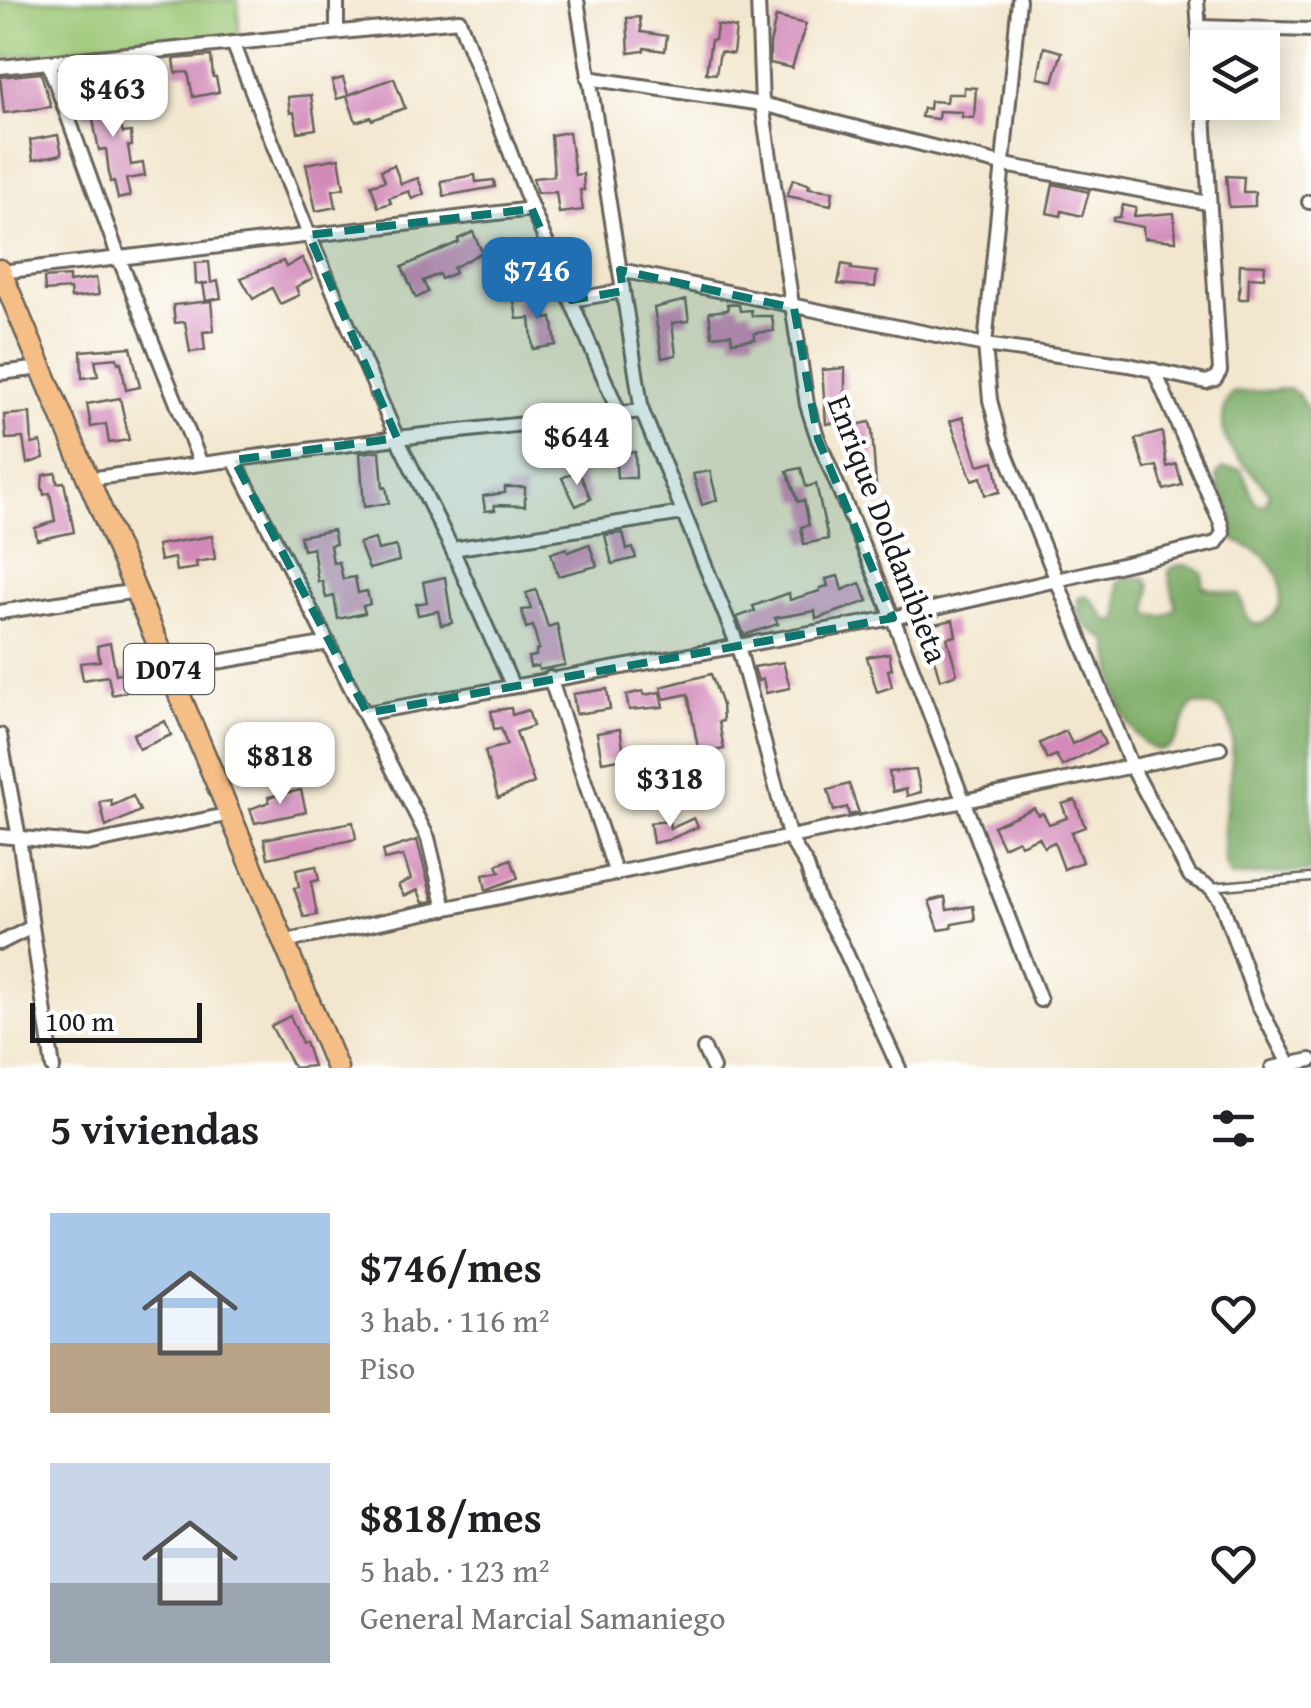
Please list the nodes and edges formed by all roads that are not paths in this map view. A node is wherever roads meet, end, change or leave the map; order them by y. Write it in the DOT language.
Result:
graph roads {
  1 [pos="337,0"];
  2 [pos="576,0"];
  3 [pos="758,0"];
  4 [pos="1019,0"];
  5 [pos="1196,0"];
  6 [pos="1198,27"];
  7 [pos="1311,30"];
  8 [pos="337,32"];
  9 [pos="233,43"];
  10 [pos="48,62"];
  11 [pos="0,67"];
  12 [pos="588,78"];
  13 [pos="762,104"];
  14 [pos="1005,165"];
  15 [pos="1208,203"];
  16 [pos="532,210"];
  17 [pos="309,235"];
  18 [pos="119,258"];
  19 [pos="0,270"];
  20 [pos="620,270"];
  21 [pos="623,291"];
  22 [pos="571,300"];
  23 [pos="794,308"];
  24 [pos="985,345"];
  25 [pos="42,368"];
  26 [pos="1154,370"];
  27 [pos="0,373"];
  28 [pos="642,411"];
  29 [pos="620,413"];
  30 [pos="396,438"];
  31 [pos="234,460"];
  32 [pos="201,464"];
  33 [pos="88,479"];
  34 [pos="683,514"];
  35 [pos="452,549"];
  36 [pos="1059,580"];
  37 [pos="136,591"];
  38 [pos="0,612"];
  39 [pos="893,618"];
  40 [pos="329,642"];
  41 [pos="738,646"];
  42 [pos="170,670"];
  43 [pos="550,678"];
  44 [pos="512,685"];
  45 [pos="367,713"];
  46 [pos="0,735"];
  47 [pos="1220,748"];
  48 [pos="1132,767"];
  49 [pos="965,803"];
  50 [pos="232,814"];
  51 [pos="0,836"];
  52 [pos="19,838"];
  53 [pos="790,839"];
  54 [pos="616,874"];
  55 [pos="1311,878"];
  56 [pos="1210,888"];
  57 [pos="445,909"];
  58 [pos="32,927"];
  59 [pos="283,942"];
  60 [pos="0,943"];
  61 [pos="1040,1000"];
  62 [pos="704,1048"];
  63 [pos="1311,1060"];
  64 [pos="1289,1064"];
  65 [pos="53,1068"];
  66 [pos="338,1068"];
  67 [pos="713,1068"];
  68 [pos="899,1068"];
  69 [pos="1272,1068"];
  1 -- 8 [label="street"];
  2 -- 12 [label="street"];
  3 -- 13 [label="street, Enrique Doldanibieta"];
  4 -- 14 [label="street"];
  5 -- 6 [label="street"];
  6 -- 7 [label="street"];
  6 -- 15 [label="street"];
  8 -- 9 [label="street"];
  8 -- 16 [label="street"];
  9 -- 10 [label="street"];
  9 -- 17 [label="street"];
  10 -- 11 [label="street"];
  10 -- 18 [label="street"];
  12 -- 13 [label="street"];
  12 -- 20 [label="street"];
  13 -- 14 [label="street"];
  13 -- 23 [label="street, Enrique Doldanibieta"];
  14 -- 15 [label="street"];
  14 -- 24 [label="street"];
  15 -- 26 [label="street"];
  16 -- 17 [label="street"];
  16 -- 22 [label="street"];
  17 -- 18 [label="street"];
  17 -- 30 [label="street"];
  18 -- 19 [label="street"];
  18 -- 32 [label="street"];
  19 -- 25 [label="main road, D074"];
  20 -- 21 [label="street"];
  20 -- 23 [label="street"];
  21 -- 22 [label="street"];
  21 -- 28 [label="street"];
  22 -- 29 [label="street"];
  23 -- 24 [label="street"];
  23 -- 39 [label="street, Enrique Doldanibieta"];
  24 -- 26 [label="street"];
  24 -- 36 [label="street"];
  25 -- 27 [label="street"];
  25 -- 33 [label="main road, D074"];
  26 -- 36 [label="street"];
  28 -- 29 [label="street"];
  28 -- 34 [label="street"];
  29 -- 30 [label="street"];
  30 -- 31 [label="street"];
  30 -- 35 [label="street"];
  31 -- 32 [label="street"];
  31 -- 40 [label="street"];
  32 -- 33 [label="street"];
  33 -- 37 [label="main road, D074"];
  34 -- 35 [label="street"];
  34 -- 41 [label="street"];
  35 -- 44 [label="street"];
  36 -- 39 [label="street"];
  36 -- 48 [label="street"];
  37 -- 38 [label="street"];
  37 -- 42 [label="main road, D074"];
  39 -- 41 [label="street"];
  39 -- 49 [label="street, Enrique Doldanibieta"];
  40 -- 42 [label="street"];
  40 -- 45 [label="street"];
  41 -- 43 [label="street"];
  41 -- 53 [label="street"];
  42 -- 50 [label="main road, D074"];
  43 -- 44 [label="street"];
  43 -- 54 [label="street"];
  44 -- 45 [label="street"];
  45 -- 57 [label="street"];
  46 -- 52 [label="street"];
  47 -- 48 [label="street"];
  48 -- 49 [label="street"];
  48 -- 56 [label="street"];
  49 -- 53 [label="street"];
  49 -- 61 [label="street, Enrique Doldanibieta"];
  50 -- 52 [label="street"];
  50 -- 59 [label="main road, D074"];
  51 -- 52 [label="street"];
  52 -- 58 [label="street"];
  53 -- 54 [label="street"];
  53 -- 68 [label="street"];
  54 -- 57 [label="street"];
  55 -- 56 [label="lane"];
  56 -- 64 [label="street"];
  57 -- 59 [label="street"];
  58 -- 60 [label="street"];
  58 -- 65 [label="street"];
  59 -- 66 [label="main road, D074"];
  62 -- 67 [label="street"];
  63 -- 64 [label="street"];
  64 -- 69 [label="street"];
}
